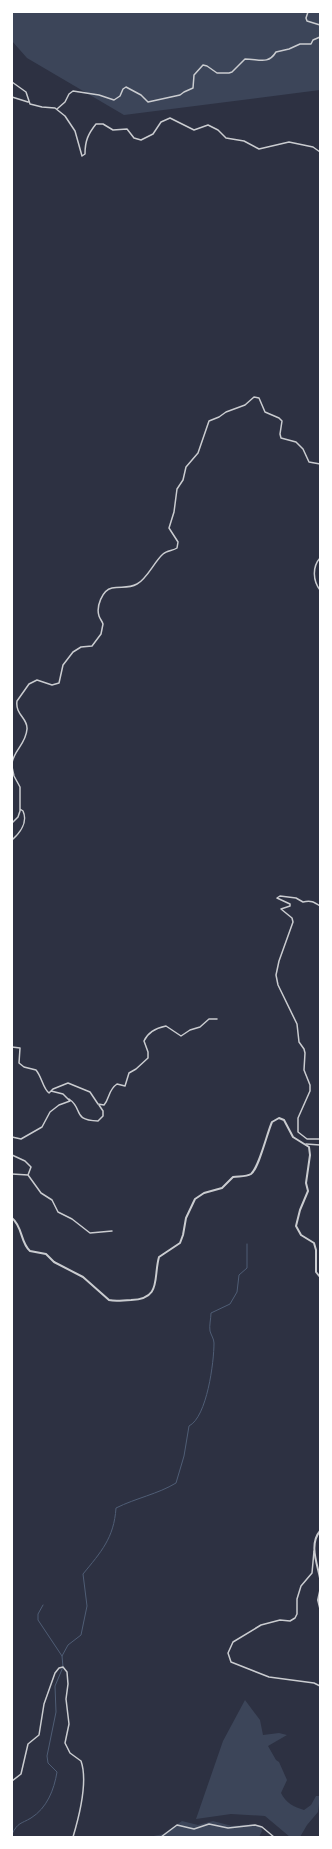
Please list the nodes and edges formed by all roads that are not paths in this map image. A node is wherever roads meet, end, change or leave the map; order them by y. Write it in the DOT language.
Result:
graph roads {
  1 [pos="308,12"];
  2 [pos="320,25"];
  3 [pos="320,37"];
  4 [pos="12,82"];
  5 [pos="12,97"];
  6 [pos="28,102"];
  7 [pos="57,109"];
  8 [pos="320,152"];
  9 [pos="320,464"];
  10 [pos="320,558"];
  11 [pos="320,590"];
  12 [pos="12,763"];
  13 [pos="12,767"];
  14 [pos="20,808"];
  15 [pos="12,823"];
  16 [pos="12,840"];
  17 [pos="320,906"];
  18 [pos="217,1019"];
  19 [pos="12,1047"];
  20 [pos="51,1091"];
  21 [pos="70,1099"];
  22 [pos="98,1104"];
  23 [pos="12,1137"];
  24 [pos="320,1139"];
  25 [pos="306,1144"];
  26 [pos="320,1145"];
  27 [pos="12,1155"];
  28 [pos="12,1174"];
  29 [pos="28,1174"];
  30 [pos="12,1218"];
  31 [pos="112,1231"];
  32 [pos="320,1277"];
  33 [pos="320,1531"];
  34 [pos="314,1550"];
  35 [pos="320,1578"];
  36 [pos="320,1591"];
  37 [pos="320,1608"];
  38 [pos="320,1686"];
  39 [pos="12,1781"];
  40 [pos="73,1837"];
  41 [pos="160,1837"];
  42 [pos="274,1837"];
  1 -- 2 [label="street"];
  3 -- 7 [label="street"];
  4 -- 6 [label="street"];
  5 -- 6 [label="street"];
  6 -- 7 [label="street"];
  7 -- 8 [label="street"];
  9 -- 12 [label="street"];
  10 -- 11 [label="street"];
  13 -- 14 [label="street"];
  14 -- 15 [label="street"];
  14 -- 16 [label="street"];
  17 -- 24 [label="street"];
  18 -- 22 [label="street"];
  19 -- 20 [label="street"];
  20 -- 21 [label="street"];
  20 -- 22 [label="street"];
  21 -- 22 [label="street"];
  21 -- 23 [label="street"];
  25 -- 26 [label="street"];
  25 -- 30 [label="street"];
  25 -- 32 [label="street"];
  27 -- 29 [label="street"];
  28 -- 29 [label="street"];
  29 -- 31 [label="street"];
  33 -- 34 [label="street"];
  34 -- 35 [label="street"];
  34 -- 38 [label="street"];
  36 -- 37 [label="street"];
  39 -- 40 [label="street"];
  41 -- 42 [label="street"];
}
